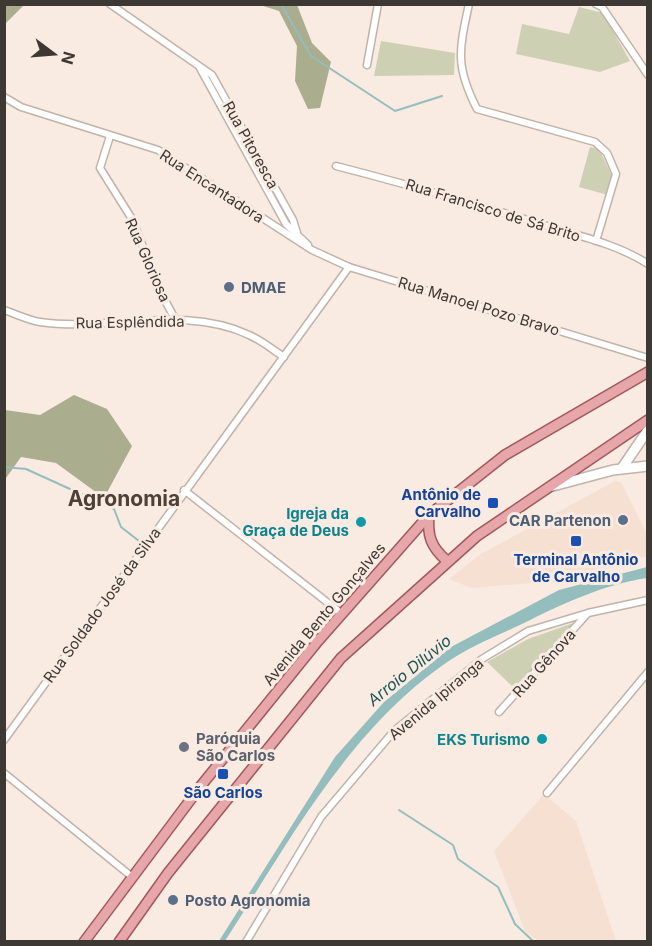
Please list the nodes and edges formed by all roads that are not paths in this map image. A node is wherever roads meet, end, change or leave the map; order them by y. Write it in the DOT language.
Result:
graph roads {
  1 [pos="110,4"];
  2 [pos="378,4"];
  3 [pos="469,4"];
  4 [pos="596,4"];
  5 [pos="368,65"];
  6 [pos="648,75"];
  7 [pos="4,98"];
  8 [pos="110,136"];
  9 [pos="336,166"];
  10 [pos="596,241"];
  11 [pos="312,250"];
  12 [pos="648,264"];
  13 [pos="349,267"];
  14 [pos="4,310"];
  15 [pos="175,319"];
  16 [pos="284,357"];
  17 [pos="648,358"];
  18 [pos="648,372"];
  19 [pos="638,379"];
  20 [pos="648,384"];
  21 [pos="648,420"];
  22 [pos="648,430"];
  23 [pos="648,466"];
  24 [pos="622,468"];
  25 [pos="544,488"];
  26 [pos="184,490"];
  27 [pos="429,515"];
  28 [pos="447,561"];
  29 [pos="648,600"];
  30 [pos="342,613"];
  31 [pos="588,613"];
  32 [pos="648,672"];
  33 [pos="499,712"];
  34 [pos="4,740"];
  35 [pos="4,773"];
  36 [pos="547,793"];
  37 [pos="131,876"];
  38 [pos="84,942"];
  39 [pos="119,942"];
  40 [pos="246,942"];
  1 -- 11 [label="street, Rua Pitoresca"];
  2 -- 5 [label="street"];
  3 -- 10 [label="street"];
  4 -- 6 [label="street"];
  7 -- 8 [label="street, Rua Encantadora"];
  8 -- 11 [label="street, Rua Encantadora"];
  8 -- 15 [label="street, Rua Gloriosa"];
  9 -- 10 [label="street, Rua Francisco de Sá Brito"];
  10 -- 12 [label="street, Rua Francisco de Sá Brito"];
  11 -- 13 [label="street, Rua Manoel Pozo Bravo"];
  13 -- 16 [label="street, Rua Soldado José da Silva"];
  13 -- 17 [label="street, Rua Manoel Pozo Bravo"];
  14 -- 15 [label="street, Rua Esplêndida"];
  15 -- 16 [label="street, Rua Esplêndida"];
  16 -- 26 [label="street, Rua Soldado José da Silva"];
  18 -- 19 [label="main road, Avenida Bento Gonçalves"];
  19 -- 20 [label="main road"];
  19 -- 27 [label="main road, Avenida Bento Gonçalves"];
  21 -- 25 [label="main road"];
  22 -- 24 [label="main road"];
  23 -- 24 [label="main road"];
  24 -- 25 [label="main road"];
  25 -- 28 [label="main road"];
  26 -- 30 [label="street"];
  26 -- 34 [label="street, Rua Soldado José da Silva"];
  27 -- 28 [label="main road"];
  27 -- 30 [label="main road, Avenida Bento Gonçalves"];
  28 -- 39 [label="main road"];
  29 -- 31 [label="street, Avenida Ipiranga"];
  30 -- 37 [label="main road, Avenida Bento Gonçalves"];
  31 -- 33 [label="street, Rua Gênova"];
  31 -- 40 [label="street, Avenida Ipiranga"];
  32 -- 36 [label="street"];
  35 -- 37 [label="street"];
  37 -- 38 [label="main road, Avenida Bento Gonçalves"];
}
